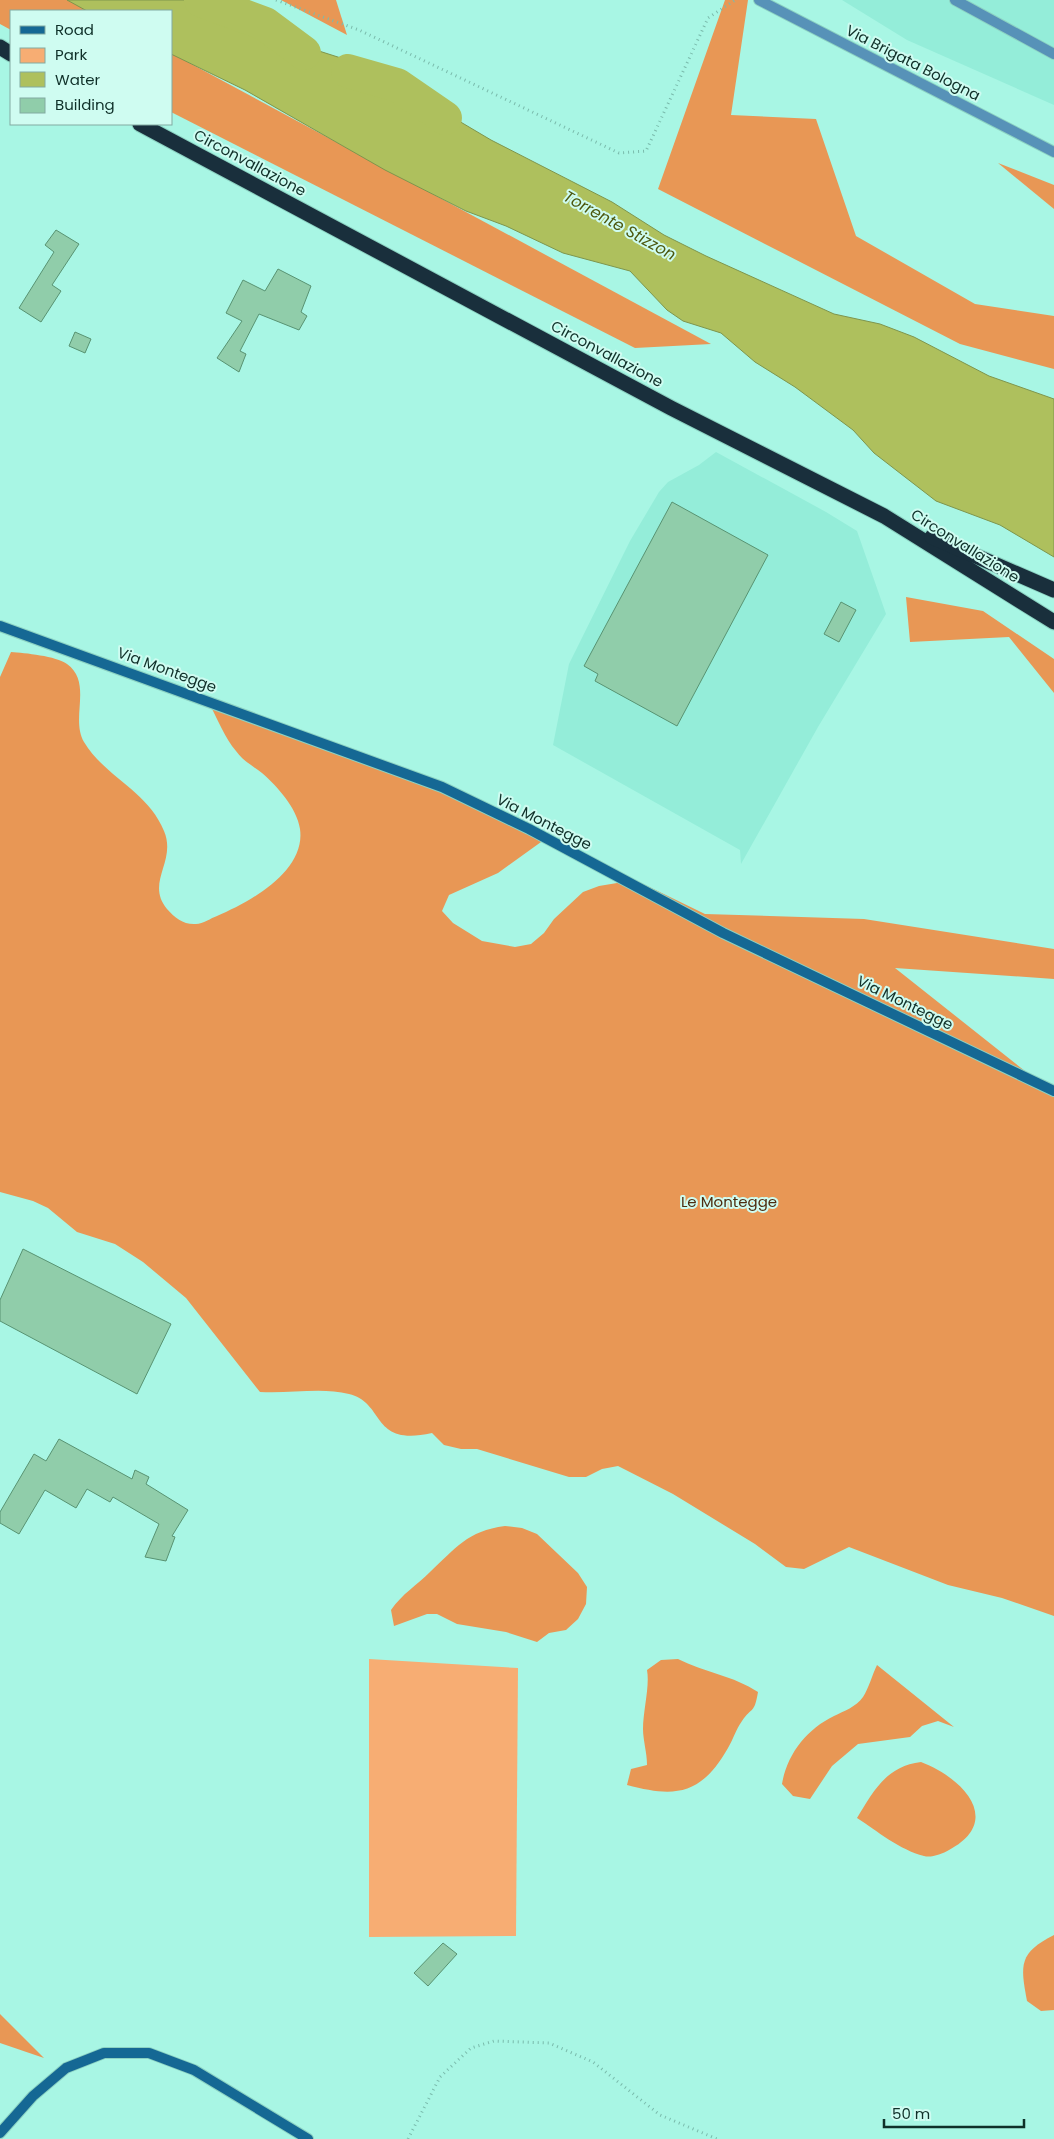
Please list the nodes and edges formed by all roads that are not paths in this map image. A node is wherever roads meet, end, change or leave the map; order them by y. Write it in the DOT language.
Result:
graph roads {
  1 [pos="759,0"];
  2 [pos="955,0"];
  3 [pos="1054,54"];
  4 [pos="142,125"];
  5 [pos="1054,152"];
  6 [pos="884,516"];
  7 [pos="1054,590"];
  8 [pos="1054,622"];
  9 [pos="0,626"];
  10 [pos="1054,1090"];
  11 [pos="0,2134"];
  12 [pos="308,2139"];
  1 -- 5 [label="street, Via Brigata Bologna"];
  2 -- 3 [label="street"];
  4 -- 6 [label="highway, Circonvallazione"];
  6 -- 7 [label="highway"];
  6 -- 8 [label="highway, Circonvallazione"];
  9 -- 10 [label="street, Via Montegge"];
  11 -- 12 [label="street"];
}
